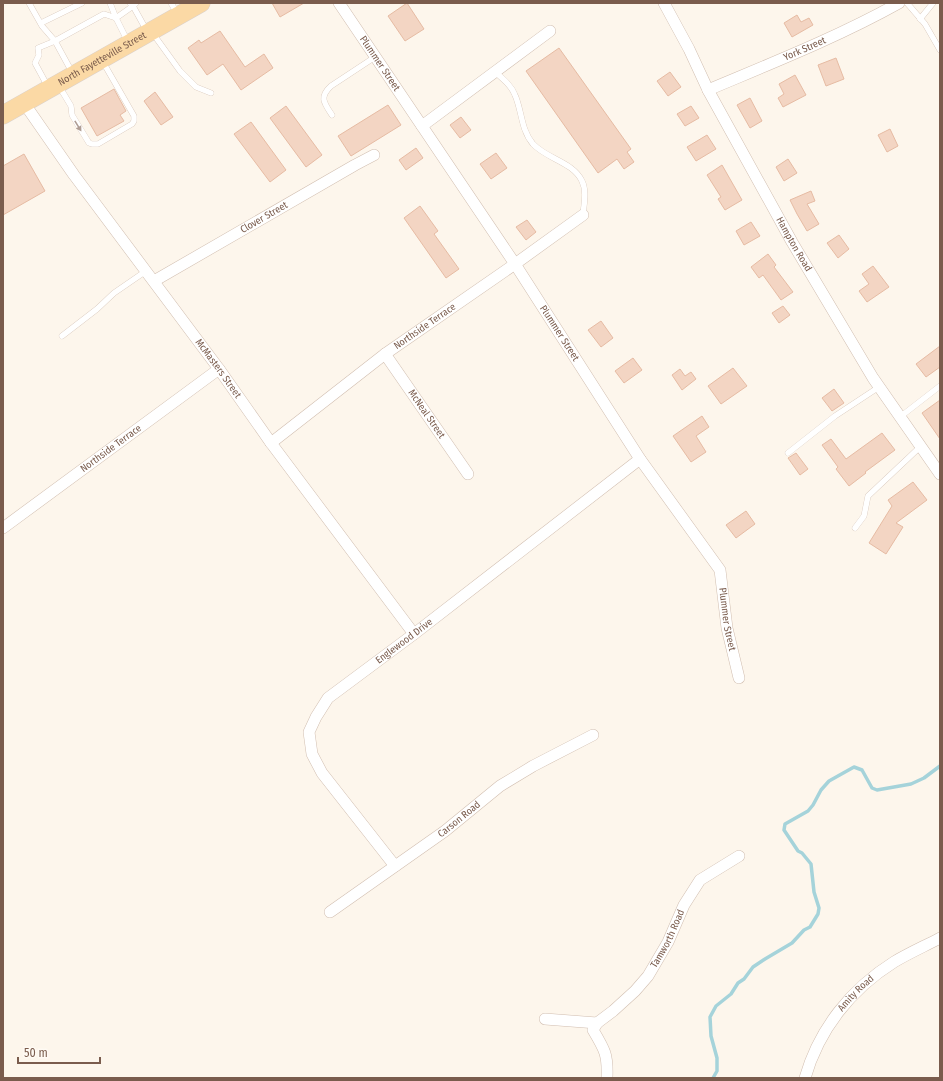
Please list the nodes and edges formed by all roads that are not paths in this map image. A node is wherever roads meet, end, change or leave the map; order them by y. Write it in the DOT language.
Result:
graph roads {
  1 [pos="30,3"];
  2 [pos="82,3"];
  3 [pos="110,3"];
  4 [pos="201,3"];
  5 [pos="339,3"];
  6 [pos="664,3"];
  7 [pos="899,3"];
  8 [pos="906,3"];
  9 [pos="933,3"];
  10 [pos="133,4"];
  11 [pos="175,10"];
  12 [pos="116,18"];
  13 [pos="920,19"];
  14 [pos="41,24"];
  15 [pos="550,31"];
  16 [pos="148,33"];
  17 [pos="55,41"];
  18 [pos="129,44"];
  19 [pos="940,50"];
  20 [pos="375,57"];
  21 [pos="102,59"];
  22 [pos="495,72"];
  23 [pos="60,82"];
  24 [pos="708,90"];
  25 [pos="211,93"];
  26 [pos="24,103"];
  27 [pos="3,115"];
  28 [pos="332,115"];
  29 [pos="422,126"];
  30 [pos="374,155"];
  31 [pos="583,215"];
  32 [pos="515,264"];
  33 [pos="146,271"];
  34 [pos="154,281"];
  35 [pos="62,336"];
  36 [pos="385,354"];
  37 [pos="219,369"];
  38 [pos="940,386"];
  39 [pos="879,387"];
  40 [pos="900,417"];
  41 [pos="271,443"];
  42 [pos="920,446"];
  43 [pos="788,453"];
  44 [pos="640,459"];
  45 [pos="468,474"];
  46 [pos="940,474"];
  47 [pos="3,528"];
  48 [pos="854,528"];
  49 [pos="414,634"];
  50 [pos="739,678"];
  51 [pos="593,735"];
  52 [pos="738,856"];
  53 [pos="395,866"];
  54 [pos="330,912"];
  55 [pos="940,938"];
  56 [pos="545,1019"];
  57 [pos="597,1023"];
  58 [pos="607,1078"];
  59 [pos="805,1078"];
  1 -- 14 [label="lane"];
  2 -- 14 [label="lane"];
  3 -- 12 [label="lane"];
  4 -- 11 [label="main road, North Fayetteville Street"];
  5 -- 20 [label="street, Plummer Street"];
  6 -- 24 [label="street, Hampton Road"];
  7 -- 24 [label="street, York Street"];
  8 -- 13 [label="lane"];
  9 -- 13 [label="lane"];
  10 -- 12 [label="lane"];
  10 -- 16 [label="lane"];
  11 -- 16 [label="main road, North Fayetteville Street"];
  12 -- 17 [label="lane"];
  12 -- 18 [label="lane"];
  13 -- 19 [label="lane"];
  14 -- 17 [label="lane"];
  15 -- 22 [label="street"];
  16 -- 18 [label="main road, North Fayetteville Street"];
  16 -- 25 [label="lane"];
  17 -- 23 [label="lane"];
  17 -- 23 [label="lane"];
  18 -- 21 [label="main road, North Fayetteville Street"];
  20 -- 28 [label="lane"];
  20 -- 29 [label="street, Plummer Street"];
  21 -- 23 [label="main road, North Fayetteville Street"];
  23 -- 21 [label="lane, one-way"];
  22 -- 29 [label="street"];
  22 -- 31 [label="lane"];
  23 -- 26 [label="main road, North Fayetteville Street"];
  24 -- 39 [label="street, Hampton Road"];
  26 -- 27 [label="main road, North Fayetteville Street"];
  26 -- 33 [label="street, McMasters Street"];
  29 -- 32 [label="street, Plummer Street"];
  30 -- 34 [label="street, Clover Street"];
  31 -- 32 [label="street, Northside Terrace"];
  32 -- 36 [label="street, Northside Terrace"];
  32 -- 44 [label="street, Plummer Street"];
  33 -- 34 [label="street, McMasters Street"];
  33 -- 35 [label="lane"];
  34 -- 37 [label="street, McMasters Street"];
  36 -- 41 [label="street, Northside Terrace"];
  36 -- 45 [label="street, McNeal Street"];
  37 -- 41 [label="street, McMasters Street"];
  37 -- 47 [label="street, Northside Terrace"];
  38 -- 40 [label="lane"];
  39 -- 40 [label="street, Hampton Road"];
  39 -- 43 [label="lane"];
  40 -- 42 [label="street, Hampton Road"];
  41 -- 49 [label="street, McMasters Street"];
  42 -- 46 [label="street, Hampton Road"];
  42 -- 48 [label="lane"];
  44 -- 49 [label="street, Englewood Drive"];
  44 -- 50 [label="street, Plummer Street"];
  49 -- 53 [label="street, Englewood Drive"];
  51 -- 53 [label="street, Carson Road"];
  52 -- 57 [label="street, Tamworth Road"];
  53 -- 54 [label="street, Carson Road"];
  55 -- 59 [label="street, Amity Road"];
  56 -- 57 [label="street"];
  57 -- 58 [label="street"];
}
